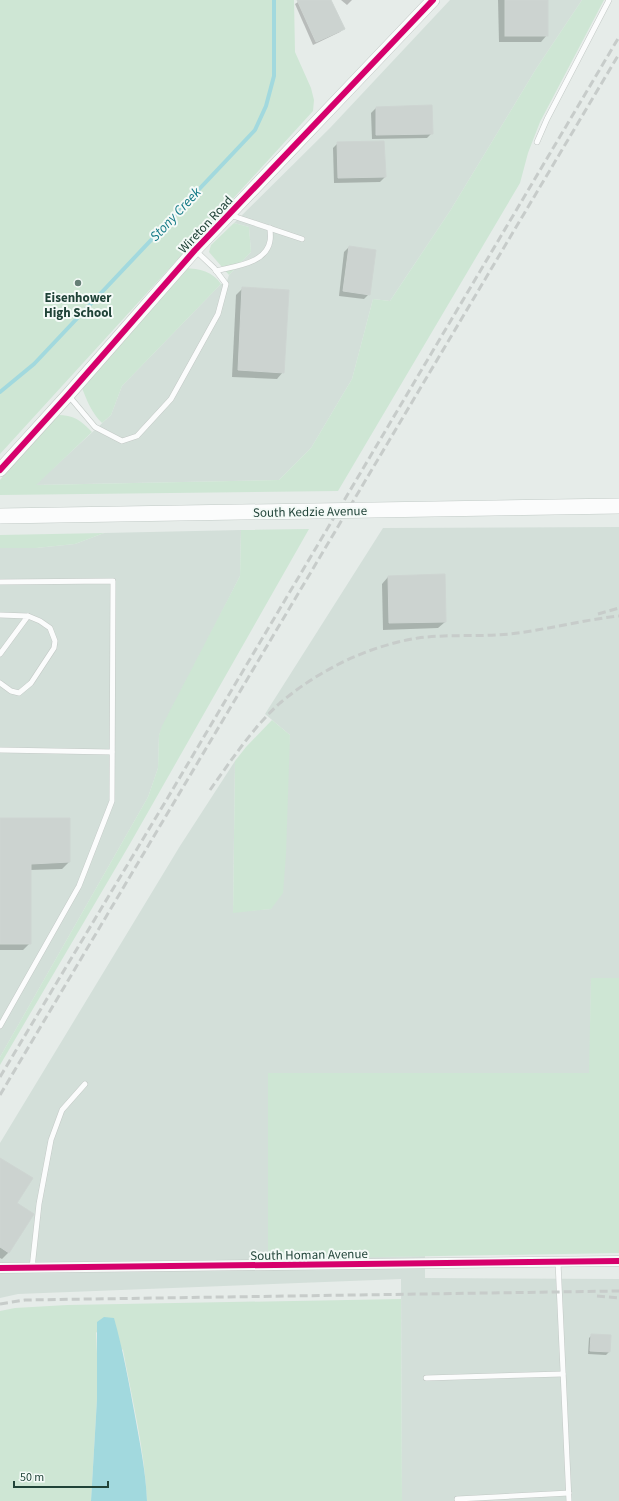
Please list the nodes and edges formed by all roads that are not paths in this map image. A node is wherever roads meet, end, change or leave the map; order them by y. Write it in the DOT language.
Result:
graph roads {
  1 [pos="433,0"];
  2 [pos="608,0"];
  3 [pos="537,142"];
  4 [pos="229,214"];
  5 [pos="270,228"];
  6 [pos="302,239"];
  7 [pos="195,250"];
  8 [pos="216,271"];
  9 [pos="68,395"];
  10 [pos="0,470"];
  11 [pos="619,506"];
  12 [pos="0,516"];
  13 [pos="0,582"];
  14 [pos="0,615"];
  15 [pos="28,616"];
  16 [pos="0,654"];
  17 [pos="0,683"];
  18 [pos="0,750"];
  19 [pos="112,752"];
  20 [pos="0,1026"];
  21 [pos="84,1084"];
  22 [pos="619,1261"];
  23 [pos="558,1262"];
  24 [pos="0,1268"];
  25 [pos="32,1268"];
  26 [pos="563,1374"];
  27 [pos="426,1378"];
  28 [pos="569,1493"];
  29 [pos="457,1498"];
  30 [pos="569,1501"];
  1 -- 4 [label="street, Wireton Road"];
  2 -- 3 [label="lane"];
  4 -- 5 [label="lane"];
  4 -- 7 [label="street, Wireton Road"];
  5 -- 6 [label="lane"];
  5 -- 8 [label="lane"];
  7 -- 8 [label="lane"];
  7 -- 9 [label="street, Wireton Road"];
  8 -- 9 [label="lane"];
  9 -- 10 [label="street, Wireton Road"];
  11 -- 12 [label="main road, South Kedzie Avenue, bridge"];
  13 -- 19 [label="lane"];
  14 -- 15 [label="lane"];
  15 -- 16 [label="lane"];
  15 -- 17 [label="lane"];
  18 -- 19 [label="lane"];
  19 -- 20 [label="lane"];
  21 -- 25 [label="lane"];
  22 -- 23 [label="street, South Homan Avenue"];
  23 -- 25 [label="street, South Homan Avenue"];
  23 -- 26 [label="lane"];
  24 -- 25 [label="street, South Homan Avenue"];
  26 -- 27 [label="lane"];
  26 -- 28 [label="lane"];
  28 -- 29 [label="lane"];
  28 -- 30 [label="lane"];
}
